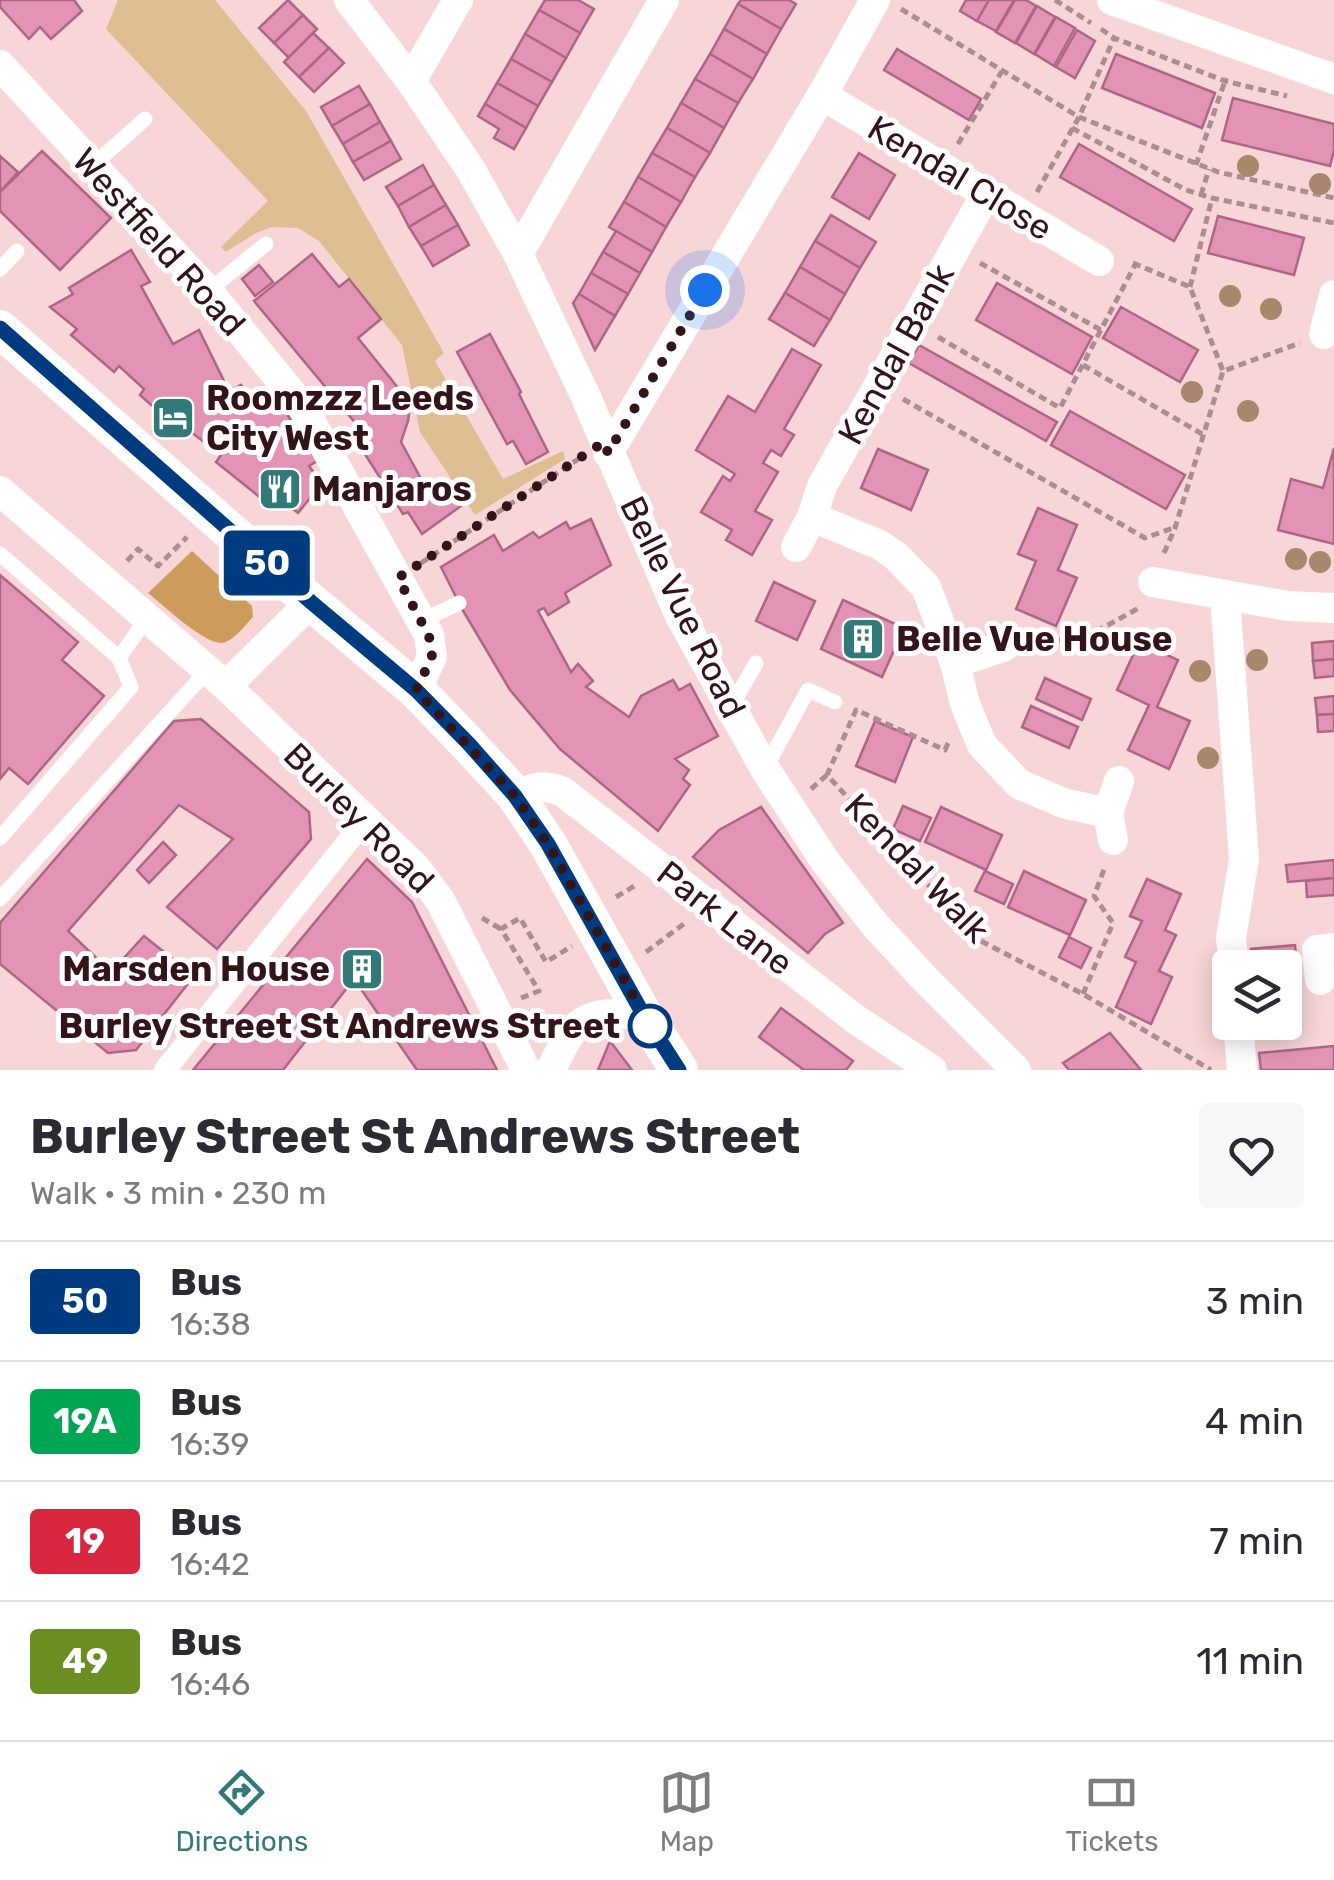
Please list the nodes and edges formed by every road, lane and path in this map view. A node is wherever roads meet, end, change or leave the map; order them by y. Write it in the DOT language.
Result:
graph roads {
  1 [pos="350,0"];
  2 [pos="458,0"];
  3 [pos="664,0"];
  4 [pos="875,0"];
  5 [pos="887,0"];
  6 [pos="1055,0"];
  7 [pos="1112,0"];
  8 [pos="1114,38"];
  9 [pos="0,64"];
  10 [pos="1002,71"];
  11 [pos="1334,78"];
  12 [pos="1225,81"];
  13 [pos="411,82"];
  14 [pos="822,95"];
  15 [pos="1298,98"];
  16 [pos="1079,118"];
  17 [pos="145,119"];
  18 [pos="1072,128"];
  19 [pos="1196,165"];
  20 [pos="92,166"];
  21 [pos="943,168"];
  22 [pos="1209,169"];
  23 [pos="986,194"];
  24 [pos="1201,195"];
  25 [pos="1212,198"];
  26 [pos="1334,198"];
  27 [pos="1024,216"];
  28 [pos="1334,223"];
  29 [pos="266,244"];
  30 [pos="955,249"];
  31 [pos="17,251"];
  32 [pos="518,254"];
  33 [pos="1098,261"];
  34 [pos="1136,263"];
  35 [pos="0,269"];
  36 [pos="1190,286"];
  37 [pos="208,292"];
  38 [pos="1334,294"];
  39 [pos="914,322"];
  40 [pos="0,328"];
  41 [pos="1102,331"];
  42 [pos="1324,334"];
  43 [pos="1084,365"];
  44 [pos="1222,371"];
  45 [pos="879,384"];
  46 [pos="1202,434"];
  47 [pos="606,447"];
  48 [pos="0,491"];
  49 [pos="210,513"];
  50 [pos="812,517"];
  51 [pos="1174,528"];
  52 [pos="796,546"];
  53 [pos="138,550"];
  54 [pos="0,554"];
  55 [pos="398,578"];
  56 [pos="1152,582"];
  57 [pos="1224,596"];
  58 [pos="311,602"];
  59 [pos="459,603"];
  60 [pos="1334,608"];
  61 [pos="147,618"];
  62 [pos="421,621"];
  63 [pos="1005,646"];
  64 [pos="119,658"];
  65 [pos="756,663"];
  66 [pos="956,663"];
  67 [pos="217,679"];
  68 [pos="416,690"];
  69 [pos="836,702"];
  70 [pos="730,708"];
  71 [pos="945,750"];
  72 [pos="765,769"];
  73 [pos="1119,781"];
  74 [pos="515,796"];
  75 [pos="366,818"];
  76 [pos="1110,827"];
  77 [pos="0,838"];
  78 [pos="662,870"];
  79 [pos="0,899"];
  80 [pos="708,904"];
  81 [pos="491,922"];
  82 [pos="592,923"];
  83 [pos="501,928"];
  84 [pos="1334,948"];
  85 [pos="1232,950"];
  86 [pos="619,972"];
  87 [pos="1320,980"];
  88 [pos="1083,994"];
  89 [pos="495,1008"];
  90 [pos="643,1014"];
  91 [pos="1240,1040"];
  92 [pos="165,1070"];
  93 [pos="526,1070"];
  94 [pos="551,1070"];
  95 [pos="679,1070"];
  96 [pos="932,1070"];
  97 [pos="1016,1070"];
  98 [pos="1210,1070"];
  99 [pos="1242,1070"];
  1 -- 13 [label="street, Belle Vue Road"];
  2 -- 13 [label="street"];
  3 -- 32 [label="street"];
  4 -- 14 [label="street"];
  5 -- 10 [label="path"];
  6 -- 8 [label="path"];
  7 -- 11 [label="street"];
  8 -- 12 [label="path"];
  8 -- 16 [label="path"];
  9 -- 20 [label="street, Westfield Road"];
  10 -- 16 [label="path"];
  10 -- 21 [label="path"];
  12 -- 15 [label="path"];
  12 -- 19 [label="path"];
  13 -- 32 [label="street, Belle Vue Road"];
  14 -- 21 [label="street, Kendal Close"];
  14 -- 47 [label="street"];
  16 -- 18 [label="path"];
  16 -- 19 [label="path"];
  17 -- 20 [label="lane"];
  18 -- 24 [label="path"];
  18 -- 27 [label="path"];
  19 -- 22 [label="path"];
  20 -- 37 [label="street, Westfield Road"];
  21 -- 23 [label="street, Kendal Close"];
  22 -- 24 [label="path"];
  22 -- 26 [label="path"];
  23 -- 27 [label="street, Kendal Close"];
  23 -- 30 [label="street, Kendal Bank"];
  24 -- 25 [label="path"];
  25 -- 28 [label="path"];
  25 -- 36 [label="path"];
  27 -- 33 [label="street, Kendal Close"];
  29 -- 37 [label="lane"];
  30 -- 39 [label="street, Kendal Bank"];
  30 -- 41 [label="path"];
  31 -- 35 [label="lane"];
  32 -- 47 [label="street, Belle Vue Road"];
  33 -- 34 [label="path"];
  34 -- 36 [label="path"];
  34 -- 41 [label="path"];
  36 -- 44 [label="path"];
  37 -- 55 [label="street, Westfield Road"];
  38 -- 42 [label="street"];
  39 -- 43 [label="path"];
  39 -- 45 [label="street, Kendal Bank"];
  40 -- 49 [label="street"];
  41 -- 43 [label="path"];
  42 -- 44 [label="path"];
  43 -- 46 [label="path"];
  44 -- 46 [label="path"];
  45 -- 50 [label="street, Kendal Bank"];
  45 -- 51 [label="path"];
  46 -- 51 [label="path"];
  47 -- 55 [label="path"];
  47 -- 70 [label="street, Belle Vue Road"];
  48 -- 61 [label="street, Burley Road"];
  49 -- 53 [label="path"];
  49 -- 58 [label="street"];
  50 -- 52 [label="street, Kendal Bank"];
  50 -- 66 [label="street"];
  51 -- 56 [label="path"];
  54 -- 64 [label="lane"];
  55 -- 62 [label="street, Westfield Road"];
  56 -- 57 [label="street"];
  56 -- 63 [label="path"];
  57 -- 60 [label="street"];
  57 -- 85 [label="street"];
  58 -- 67 [label="street"];
  58 -- 68 [label="street"];
  59 -- 62 [label="lane"];
  61 -- 64 [label="lane"];
  61 -- 67 [label="street, Burley Road"];
  62 -- 68 [label="street, Westfield Road"];
  63 -- 66 [label="street"];
  64 -- 77 [label="lane"];
  65 -- 70 [label="lane"];
  66 -- 76 [label="street"];
  67 -- 75 [label="street, Burley Road"];
  67 -- 79 [label="lane"];
  68 -- 74 [label="street"];
  69 -- 72 [label="lane"];
  70 -- 72 [label="street, Belle Vue Road"];
  71 -- 88 [label="path, Kendal Walk"];
  72 -- 97 [label="street, Belle Vue Road"];
  73 -- 76 [label="street"];
  74 -- 78 [label="street, Park Lane"];
  74 -- 82 [label="street"];
  75 -- 89 [label="street, Burley Road"];
  75 -- 92 [label="street"];
  76 -- 88 [label="path"];
  78 -- 80 [label="street, Park Lane"];
  78 -- 82 [label="path"];
  80 -- 86 [label="path"];
  80 -- 96 [label="street, Park Lane"];
  81 -- 83 [label="path"];
  82 -- 83 [label="path"];
  82 -- 86 [label="street"];
  83 -- 89 [label="path"];
  84 -- 87 [label="street"];
  86 -- 90 [label="street"];
  88 -- 98 [label="path, Kendal Walk"];
  89 -- 93 [label="street, Burley Road"];
  90 -- 94 [label="street"];
  90 -- 95 [label="street"];
  91 -- 99 [label="street"];
}
